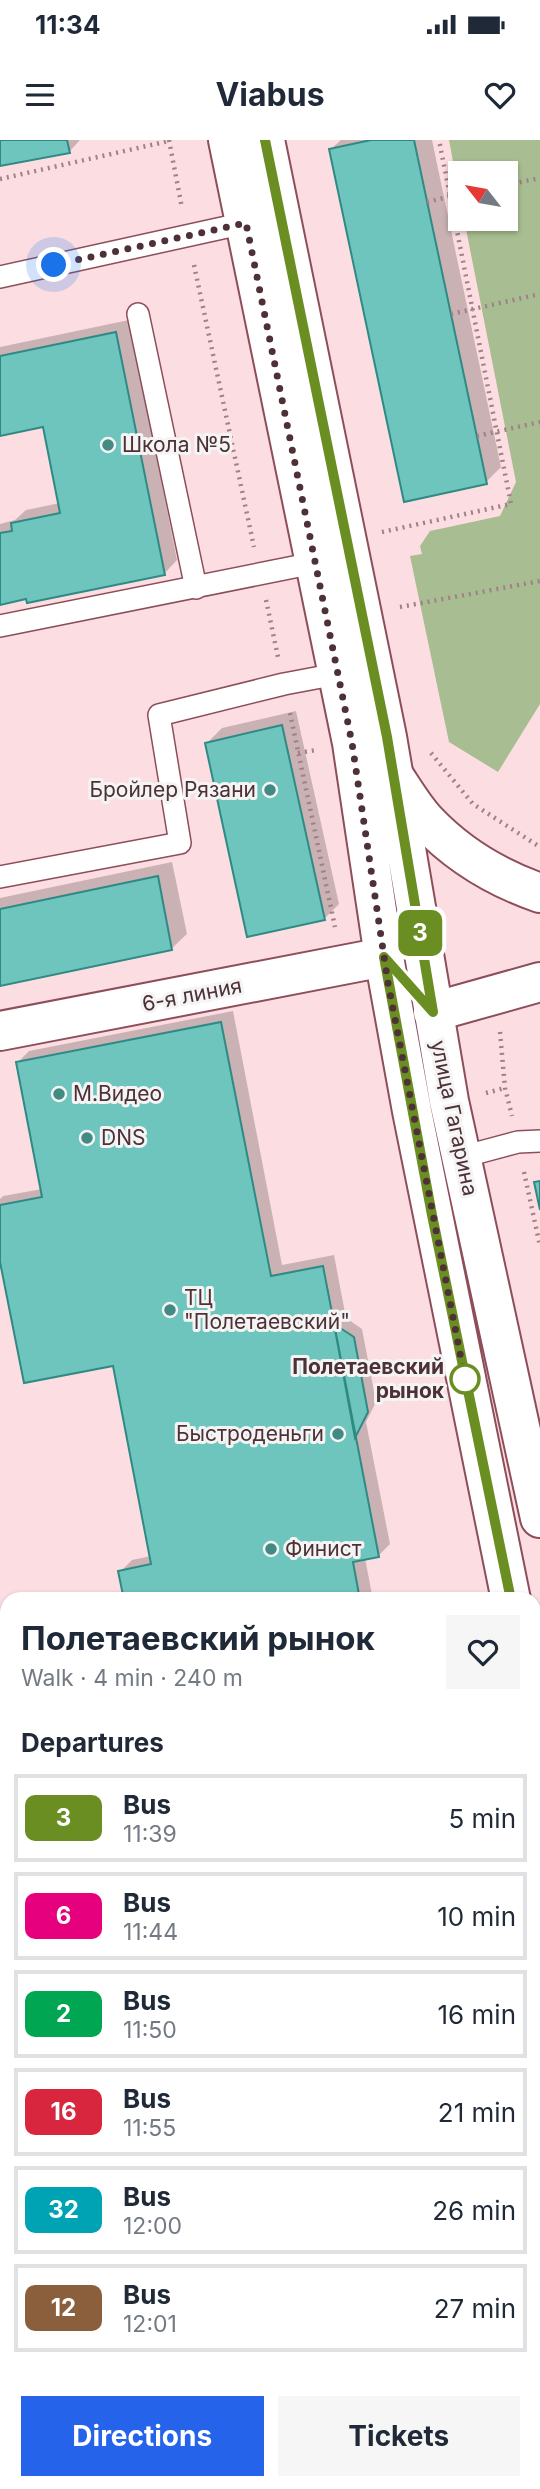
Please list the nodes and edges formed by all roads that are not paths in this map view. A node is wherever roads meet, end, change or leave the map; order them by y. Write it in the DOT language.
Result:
graph roads {
  1 [pos="228,140"];
  2 [pos="265,140"];
  3 [pos="246,223"];
  4 [pos="0,277"];
  5 [pos="138,314"];
  6 [pos="314,563"];
  7 [pos="196,588"];
  8 [pos="0,626"];
  9 [pos="337,674"];
  10 [pos="394,776"];
  11 [pos="0,877"];
  12 [pos="540,893"];
  13 [pos="384,957"];
  14 [pos="540,982"];
  15 [pos="433,1012"];
  16 [pos="0,1031"];
  17 [pos="412,1111"];
  18 [pos="540,1141"];
  19 [pos="462,1157"];
  20 [pos="540,1518"];
  21 [pos="509,1592"];
  1 -- 3 [label="main road, улица Гагарина"];
  2 -- 10 [label="main road, улица Гагарина"];
  3 -- 4 [label="lane"];
  3 -- 6 [label="main road, улица Гагарина"];
  5 -- 7 [label="lane"];
  6 -- 7 [label="lane"];
  6 -- 9 [label="main road, улица Гагарина"];
  7 -- 8 [label="lane"];
  9 -- 11 [label="lane"];
  9 -- 13 [label="main road, улица Гагарина"];
  10 -- 12 [label="main road"];
  10 -- 15 [label="main road, улица Гагарина"];
  13 -- 15 [label="main road"];
  13 -- 16 [label="main road, 6-я линия"];
  13 -- 17 [label="main road, улица Гагарина"];
  14 -- 15 [label="main road"];
  15 -- 17 [label="main road"];
  15 -- 19 [label="main road, улица Гагарина"];
  17 -- 21 [label="main road, улица Гагарина"];
  18 -- 19 [label="lane"];
  19 -- 20 [label="main road, улица Гагарина"];
}
